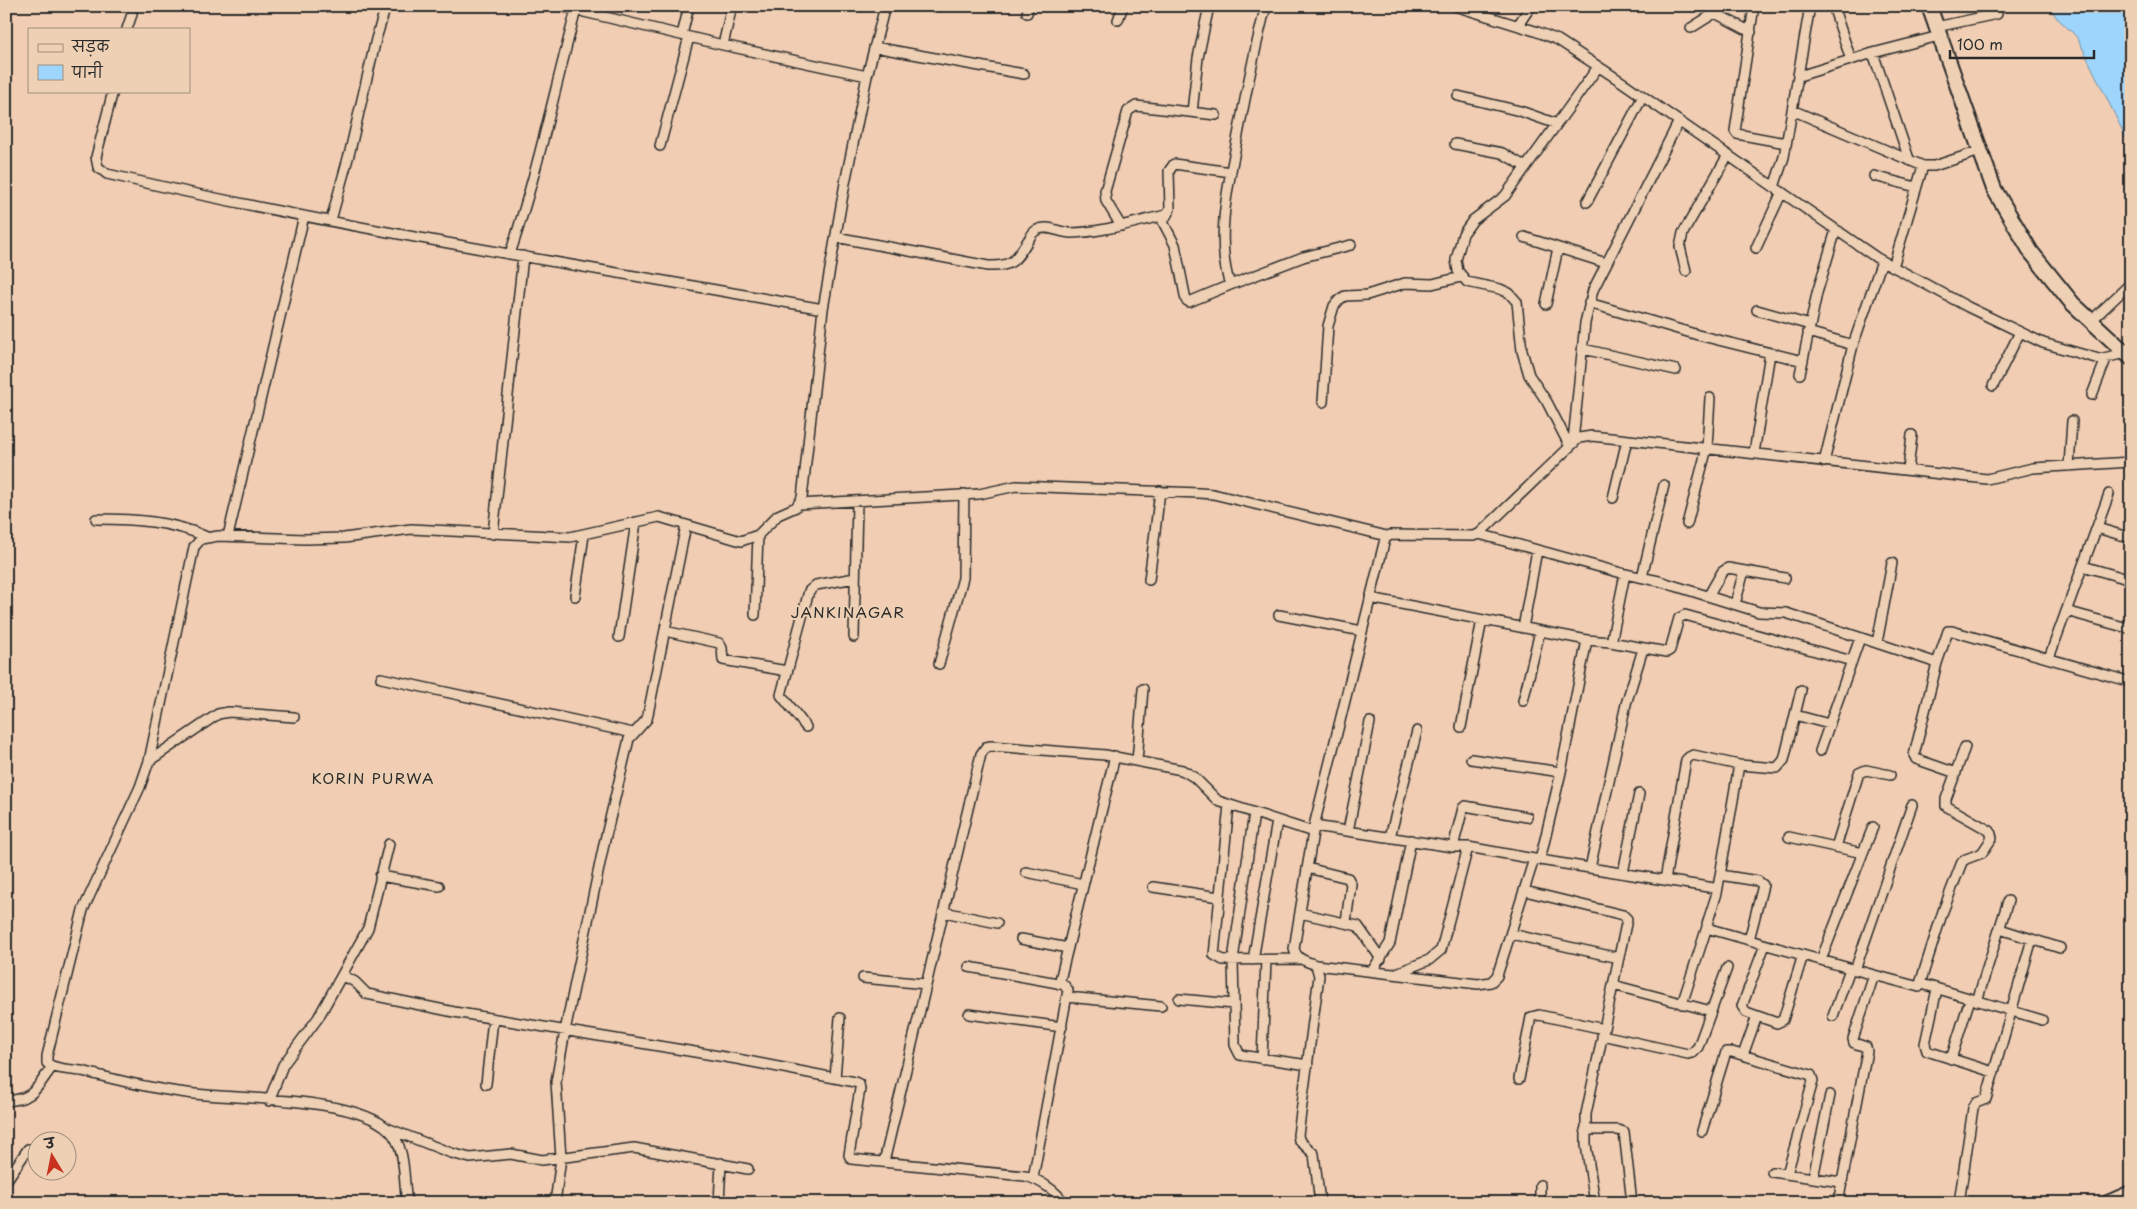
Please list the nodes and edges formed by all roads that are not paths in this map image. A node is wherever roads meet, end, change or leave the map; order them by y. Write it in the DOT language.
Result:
graph roads {
  1 [pos="386,6"];
  2 [pos="559,6"];
  3 [pos="689,6"];
  4 [pos="732,6"];
  5 [pos="884,6"];
  6 [pos="1123,6"];
  7 [pos="1209,6"];
  8 [pos="1266,6"];
  9 [pos="1455,6"];
  10 [pos="1531,6"];
  11 [pos="1726,6"];
  12 [pos="1754,6"];
  13 [pos="1810,6"];
  14 [pos="1832,6"];
  15 [pos="1929,6"];
  16 [pos="1468,8"];
  17 [pos="576,10"];
  18 [pos="1715,13"];
  19 [pos="132,14"];
  20 [pos="1996,14"];
  21 [pos="1118,20"];
  22 [pos="1518,25"];
  23 [pos="127,28"];
  24 [pos="1691,28"];
  25 [pos="1751,32"];
  26 [pos="1937,32"];
  27 [pos="685,36"];
  28 [pos="723,45"];
  29 [pos="874,47"];
  30 [pos="1873,53"];
  31 [pos="1851,60"];
  32 [pos="1598,66"];
  33 [pos="1024,74"];
  34 [pos="867,76"];
  35 [pos="1798,76"];
  36 [pos="113,92"];
  37 [pos="1458,96"];
  38 [pos="1644,96"];
  39 [pos="1792,110"];
  40 [pos="1192,112"];
  41 [pos="1216,115"];
  42 [pos="1679,121"];
  43 [pos="1557,124"];
  44 [pos="1786,143"];
  45 [pos="1455,144"];
  46 [pos="660,146"];
  47 [pos="1980,151"];
  48 [pos="1728,155"];
  49 [pos="1908,159"];
  50 [pos="1923,166"];
  51 [pos="1526,167"];
  52 [pos="1231,172"];
  53 [pos="1874,176"];
  54 [pos="1774,187"];
  55 [pos="1916,187"];
  56 [pos="1782,192"];
  57 [pos="1587,202"];
  58 [pos="1166,215"];
  59 [pos="304,216"];
  60 [pos="330,220"];
  61 [pos="1121,226"];
  62 [pos="1836,230"];
  63 [pos="836,237"];
  64 [pos="1524,237"];
  65 [pos="1351,245"];
  66 [pos="1558,248"];
  67 [pos="1756,248"];
  68 [pos="510,254"];
  69 [pos="523,256"];
  70 [pos="1882,261"];
  71 [pos="1606,263"];
  72 [pos="1893,267"];
  73 [pos="1686,271"];
  74 [pos="1461,277"];
  75 [pos="2131,283"];
  76 [pos="1230,285"];
  77 [pos="1589,303"];
  78 [pos="1546,304"];
  79 [pos="823,309"];
  80 [pos="1757,310"];
  81 [pos="2091,321"];
  82 [pos="1809,328"];
  83 [pos="2020,332"];
  84 [pos="1853,345"];
  85 [pos="1583,349"];
  86 [pos="1770,353"];
  87 [pos="2128,355"];
  88 [pos="2106,359"];
  89 [pos="1802,361"];
  90 [pos="1676,370"];
  91 [pos="1800,374"];
  92 [pos="1993,386"];
  93 [pos="2092,395"];
  94 [pos="1710,398"];
  95 [pos="1323,402"];
  96 [pos="2072,421"];
  97 [pos="1912,435"];
  98 [pos="1627,440"];
  99 [pos="1571,443"];
  100 [pos="1707,448"];
  101 [pos="1754,453"];
  102 [pos="1824,462"];
  103 [pos="2131,462"];
  104 [pos="2068,466"];
  105 [pos="1908,470"];
  106 [pos="1664,485"];
  107 [pos="1160,491"];
  108 [pos="964,494"];
  109 [pos="2109,494"];
  110 [pos="1613,498"];
  111 [pos="857,501"];
  112 [pos="799,504"];
  113 [pos="96,519"];
  114 [pos="636,522"];
  115 [pos="686,524"];
  116 [pos="1688,524"];
  117 [pos="2097,528"];
  118 [pos="493,534"];
  119 [pos="584,534"];
  120 [pos="1479,534"];
  121 [pos="228,536"];
  122 [pos="758,536"];
  123 [pos="1387,536"];
  124 [pos="207,537"];
  125 [pos="2131,538"];
  126 [pos="1537,550"];
  127 [pos="1892,563"];
  128 [pos="2083,566"];
  129 [pos="1744,571"];
  130 [pos="1624,574"];
  131 [pos="1642,577"];
  132 [pos="855,578"];
  133 [pos="1786,578"];
  134 [pos="1149,580"];
  135 [pos="2131,580"];
  136 [pos="1709,595"];
  137 [pos="575,596"];
  138 [pos="1370,598"];
  139 [pos="1734,604"];
  140 [pos="2066,611"];
  141 [pos="755,615"];
  142 [pos="1279,615"];
  143 [pos="1482,620"];
  144 [pos="1524,628"];
  145 [pos="2131,629"];
  146 [pos="665,631"];
  147 [pos="1362,631"];
  148 [pos="1540,631"];
  149 [pos="619,637"];
  150 [pos="854,637"];
  151 [pos="1860,638"];
  152 [pos="1587,640"];
  153 [pos="1610,642"];
  154 [pos="1877,643"];
  155 [pos="1643,649"];
  156 [pos="2049,658"];
  157 [pos="1852,660"];
  158 [pos="1937,663"];
  159 [pos="939,664"];
  160 [pos="787,671"];
  161 [pos="381,678"];
  162 [pos="2131,682"];
  163 [pos="1143,689"];
  164 [pos="1801,690"];
  165 [pos="1523,701"];
  166 [pos="1795,715"];
  167 [pos="294,717"];
  168 [pos="1370,722"];
  169 [pos="1830,724"];
  170 [pos="806,727"];
  171 [pos="1460,727"];
  172 [pos="1417,731"];
  173 [pos="633,733"];
  174 [pos="1965,747"];
  175 [pos="1820,751"];
  176 [pos="1115,756"];
  177 [pos="1471,759"];
  178 [pos="149,761"];
  179 [pos="1137,761"];
  180 [pos="1739,765"];
  181 [pos="1561,772"];
  182 [pos="1956,773"];
  183 [pos="1890,776"];
  184 [pos="1639,794"];
  185 [pos="1229,805"];
  186 [pos="1912,805"];
  187 [pos="1254,813"];
  188 [pos="1527,817"];
  189 [pos="1277,821"];
  190 [pos="1873,827"];
  191 [pos="1314,829"];
  192 [pos="1348,831"];
  193 [pos="1390,837"];
  194 [pos="1789,838"];
  195 [pos="1411,840"];
  196 [pos="389,844"];
  197 [pos="1453,847"];
  198 [pos="1468,847"];
  199 [pos="1836,847"];
  200 [pos="1863,853"];
  201 [pos="1537,859"];
  202 [pos="1307,868"];
  203 [pos="1590,868"];
  204 [pos="1026,872"];
  205 [pos="1623,873"];
  206 [pos="1720,875"];
  207 [pos="380,876"];
  208 [pos="1665,880"];
  209 [pos="1084,884"];
  210 [pos="439,886"];
  211 [pos="1153,887"];
  212 [pos="1525,891"];
  213 [pos="1717,893"];
  214 [pos="1219,897"];
  215 [pos="2008,902"];
  216 [pos="944,912"];
  217 [pos="1300,913"];
  218 [pos="1346,922"];
  219 [pos="997,923"];
  220 [pos="1707,927"];
  221 [pos="2000,929"];
  222 [pos="1511,934"];
  223 [pos="1021,940"];
  224 [pos="1749,940"];
  225 [pos="2032,940"];
  226 [pos="1765,945"];
  227 [pos="1068,948"];
  228 [pos="2060,948"];
  229 [pos="1803,955"];
  230 [pos="1619,958"];
  231 [pos="1300,959"];
  232 [pos="1381,959"];
  233 [pos="1233,960"];
  234 [pos="1253,960"];
  235 [pos="1266,960"];
  236 [pos="1821,960"];
  237 [pos="1316,965"];
  238 [pos="969,967"];
  239 [pos="1727,968"];
  240 [pos="1852,969"];
  241 [pos="1372,972"];
  242 [pos="1393,974"];
  243 [pos="342,975"];
  244 [pos="1874,975"];
  245 [pos="863,978"];
  246 [pos="926,984"];
  247 [pos="1059,984"];
  248 [pos="1922,984"];
  249 [pos="1613,986"];
  250 [pos="1938,989"];
  251 [pos="1067,997"];
  252 [pos="1179,999"];
  253 [pos="1974,1000"];
  254 [pos="1234,1004"];
  255 [pos="1682,1004"];
  256 [pos="1161,1006"];
  257 [pos="1711,1011"];
  258 [pos="2011,1011"];
  259 [pos="969,1014"];
  260 [pos="1757,1016"];
  261 [pos="1833,1016"];
  262 [pos="840,1018"];
  263 [pos="493,1019"];
  264 [pos="2042,1020"];
  265 [pos="1062,1027"];
  266 [pos="565,1031"];
  267 [pos="1603,1032"];
  268 [pos="1743,1055"];
  269 [pos="1262,1059"];
  270 [pos="1951,1059"];
  271 [pos="1308,1065"];
  272 [pos="50,1069"];
  273 [pos="1993,1072"];
  274 [pos="835,1078"];
  275 [pos="1519,1079"];
  276 [pos="486,1084"];
  277 [pos="1830,1095"];
  278 [pos="6,1101"];
  279 [pos="269,1101"];
  280 [pos="385,1127"];
  281 [pos="1585,1130"];
  282 [pos="1702,1132"];
  283 [pos="28,1149"];
  284 [pos="561,1158"];
  285 [pos="884,1162"];
  286 [pos="722,1163"];
  287 [pos="748,1169"];
  288 [pos="1772,1172"];
  289 [pos="1787,1174"];
  290 [pos="1033,1178"];
  291 [pos="1814,1178"];
  292 [pos="6,1181"];
  293 [pos="1841,1182"];
  294 [pos="1540,1186"];
  295 [pos="2131,1193"];
  296 [pos="407,1203"];
  297 [pos="555,1203"];
  298 [pos="720,1203"];
  299 [pos="1064,1203"];
  300 [pos="1320,1203"];
  301 [pos="1540,1203"];
  302 [pos="1595,1203"];
  303 [pos="1632,1203"];
  304 [pos="1838,1203"];
  305 [pos="1959,1203"];
  306 [pos="2108,1203"];
  1 -- 60 [label="street"];
  2 -- 17 [label="street"];
  3 -- 27 [label="street"];
  4 -- 28 [label="street"];
  5 -- 29 [label="street"];
  6 -- 21 [label="street"];
  7 -- 40 [label="street"];
  8 -- 52 [label="street"];
  9 -- 16 [label="street"];
  10 -- 22 [label="street"];
  11 -- 18 [label="street"];
  12 -- 25 [label="street"];
  13 -- 35 [label="street"];
  14 -- 31 [label="street"];
  15 -- 26 [label="main road"];
  16 -- 22 [label="street"];
  17 -- 27 [label="street"];
  17 -- 68 [label="street"];
  18 -- 24 [label="street"];
  18 -- 25 [label="street"];
  19 -- 23 [label="street"];
  20 -- 26 [label="street"];
  22 -- 32 [label="street"];
  25 -- 44 [label="street"];
  26 -- 30 [label="street"];
  26 -- 47 [label="main road"];
  27 -- 28 [label="street"];
  27 -- 46 [label="street"];
  28 -- 34 [label="street"];
  29 -- 33 [label="street"];
  29 -- 34 [label="street"];
  30 -- 31 [label="street"];
  30 -- 49 [label="street"];
  31 -- 35 [label="street"];
  32 -- 38 [label="street"];
  32 -- 43 [label="street"];
  34 -- 63 [label="street"];
  35 -- 39 [label="street"];
  36 -- 59 [label="street"];
  37 -- 43 [label="street"];
  38 -- 42 [label="street"];
  38 -- 57 [label="street"];
  39 -- 44 [label="street"];
  39 -- 49 [label="street"];
  40 -- 41 [label="street"];
  40 -- 61 [label="street"];
  42 -- 48 [label="street"];
  42 -- 71 [label="street"];
  43 -- 51 [label="street"];
  44 -- 54 [label="street"];
  45 -- 51 [label="street"];
  47 -- 50 [label="street"];
  47 -- 81 [label="main road"];
  48 -- 54 [label="street"];
  48 -- 73 [label="street"];
  49 -- 50 [label="street"];
  50 -- 55 [label="street"];
  51 -- 74 [label="street"];
  52 -- 58 [label="street"];
  52 -- 76 [label="street"];
  53 -- 55 [label="street"];
  54 -- 56 [label="street"];
  55 -- 72 [label="street"];
  56 -- 62 [label="street"];
  56 -- 67 [label="street"];
  58 -- 61 [label="street"];
  58 -- 76 [label="street"];
  59 -- 60 [label="street"];
  59 -- 121 [label="street"];
  60 -- 68 [label="street"];
  61 -- 63 [label="street"];
  62 -- 70 [label="street"];
  62 -- 82 [label="street"];
  63 -- 79 [label="street"];
  64 -- 66 [label="street"];
  65 -- 76 [label="street"];
  66 -- 71 [label="street"];
  66 -- 78 [label="street"];
  68 -- 69 [label="street"];
  69 -- 79 [label="street"];
  69 -- 118 [label="street"];
  70 -- 72 [label="street"];
  70 -- 84 [label="street"];
  71 -- 77 [label="street"];
  72 -- 83 [label="street"];
  74 -- 95 [label="street"];
  74 -- 99 [label="street"];
  75 -- 81 [label="street"];
  77 -- 85 [label="street"];
  77 -- 86 [label="street"];
  79 -- 112 [label="street"];
  80 -- 82 [label="street"];
  81 -- 87 [label="main road"];
  82 -- 84 [label="street"];
  82 -- 89 [label="street"];
  83 -- 88 [label="street"];
  83 -- 92 [label="street"];
  84 -- 102 [label="street"];
  85 -- 90 [label="street"];
  85 -- 99 [label="street"];
  86 -- 89 [label="street"];
  86 -- 101 [label="street"];
  87 -- 88 [label="street"];
  88 -- 93 [label="street"];
  89 -- 91 [label="street"];
  94 -- 100 [label="street"];
  96 -- 104 [label="street"];
  97 -- 105 [label="street"];
  98 -- 99 [label="street"];
  98 -- 100 [label="street"];
  98 -- 110 [label="street"];
  99 -- 120 [label="street"];
  100 -- 101 [label="street"];
  100 -- 116 [label="street"];
  101 -- 102 [label="street"];
  102 -- 105 [label="street"];
  103 -- 104 [label="street"];
  104 -- 105 [label="street"];
  106 -- 131 [label="street"];
  107 -- 108 [label="street"];
  107 -- 123 [label="street"];
  107 -- 134 [label="street"];
  108 -- 111 [label="street"];
  108 -- 159 [label="street"];
  109 -- 117 [label="street"];
  111 -- 112 [label="street"];
  111 -- 132 [label="street"];
  112 -- 122 [label="street"];
  113 -- 124 [label="street"];
  114 -- 115 [label="street"];
  114 -- 119 [label="street"];
  114 -- 149 [label="street"];
  115 -- 122 [label="street"];
  115 -- 146 [label="street"];
  117 -- 125 [label="street"];
  117 -- 128 [label="street"];
  118 -- 119 [label="street"];
  118 -- 121 [label="street"];
  119 -- 137 [label="street"];
  120 -- 123 [label="street"];
  120 -- 126 [label="street"];
  121 -- 124 [label="street"];
  122 -- 141 [label="street"];
  123 -- 138 [label="street"];
  124 -- 178 [label="street"];
  126 -- 130 [label="street"];
  126 -- 144 [label="street"];
  127 -- 154 [label="street"];
  128 -- 135 [label="street"];
  128 -- 140 [label="street"];
  129 -- 133 [label="street"];
  129 -- 136 [label="street"];
  129 -- 139 [label="street"];
  130 -- 131 [label="street"];
  130 -- 153 [label="street"];
  131 -- 136 [label="street"];
  132 -- 150 [label="street"];
  132 -- 160 [label="street"];
  136 -- 139 [label="street"];
  138 -- 143 [label="street"];
  138 -- 147 [label="street"];
  139 -- 151 [label="street"];
  140 -- 145 [label="street"];
  140 -- 156 [label="street"];
  142 -- 147 [label="street"];
  143 -- 144 [label="street"];
  143 -- 171 [label="street"];
  144 -- 148 [label="street"];
  146 -- 160 [label="street"];
  146 -- 173 [label="street"];
  147 -- 191 [label="street"];
  148 -- 152 [label="street"];
  148 -- 165 [label="street"];
  151 -- 154 [label="street"];
  151 -- 157 [label="street"];
  152 -- 153 [label="street"];
  152 -- 181 [label="street"];
  153 -- 155 [label="street"];
  154 -- 158 [label="street"];
  155 -- 157 [label="street"];
  155 -- 203 [label="street"];
  156 -- 158 [label="street"];
  156 -- 162 [label="street"];
  157 -- 169 [label="street"];
  158 -- 182 [label="street"];
  160 -- 170 [label="street"];
  161 -- 173 [label="street"];
  163 -- 179 [label="street"];
  164 -- 166 [label="street"];
  166 -- 169 [label="street"];
  166 -- 180 [label="street"];
  167 -- 178 [label="street"];
  168 -- 192 [label="street"];
  169 -- 175 [label="street"];
  172 -- 193 [label="street"];
  173 -- 266 [label="street"];
  174 -- 182 [label="street"];
  176 -- 179 [label="street"];
  176 -- 209 [label="street"];
  176 -- 216 [label="street"];
  177 -- 181 [label="street"];
  178 -- 272 [label="street"];
  179 -- 185 [label="street"];
  180 -- 206 [label="street"];
  180 -- 208 [label="street"];
  181 -- 201 [label="street"];
  182 -- 248 [label="street"];
  183 -- 199 [label="street"];
  184 -- 205 [label="street"];
  185 -- 187 [label="street"];
  185 -- 214 [label="street"];
  186 -- 240 [label="street"];
  187 -- 189 [label="street"];
  187 -- 233 [label="street"];
  188 -- 197 [label="street"];
  189 -- 191 [label="street"];
  189 -- 234 [label="street"];
  190 -- 200 [label="street"];
  191 -- 192 [label="street"];
  191 -- 202 [label="street"];
  192 -- 193 [label="street"];
  193 -- 195 [label="street"];
  194 -- 199 [label="street"];
  195 -- 197 [label="street"];
  195 -- 232 [label="street"];
  196 -- 207 [label="street"];
  197 -- 198 [label="street"];
  198 -- 201 [label="street"];
  198 -- 242 [label="street"];
  199 -- 200 [label="street"];
  200 -- 236 [label="street"];
  201 -- 203 [label="street"];
  201 -- 212 [label="street"];
  202 -- 217 [label="street"];
  202 -- 218 [label="street"];
  203 -- 205 [label="street"];
  204 -- 209 [label="street"];
  205 -- 208 [label="street"];
  206 -- 213 [label="street"];
  206 -- 224 [label="street"];
  207 -- 210 [label="street"];
  207 -- 243 [label="street"];
  208 -- 213 [label="street"];
  209 -- 227 [label="street"];
  211 -- 214 [label="street"];
  212 -- 222 [label="street"];
  212 -- 230 [label="street"];
  213 -- 220 [label="street"];
  214 -- 233 [label="street"];
  215 -- 221 [label="street"];
  216 -- 219 [label="street"];
  216 -- 246 [label="street"];
  217 -- 218 [label="street"];
  217 -- 231 [label="street"];
  218 -- 232 [label="street"];
  220 -- 224 [label="street"];
  220 -- 255 [label="street"];
  221 -- 225 [label="street"];
  221 -- 253 [label="street"];
  222 -- 230 [label="street"];
  222 -- 242 [label="street"];
  223 -- 227 [label="street"];
  224 -- 226 [label="street"];
  225 -- 228 [label="street"];
  225 -- 258 [label="street"];
  226 -- 229 [label="street"];
  226 -- 260 [label="street"];
  227 -- 247 [label="street"];
  229 -- 236 [label="street"];
  229 -- 260 [label="street"];
  230 -- 249 [label="street"];
  231 -- 235 [label="street"];
  231 -- 237 [label="street"];
  232 -- 241 [label="street"];
  233 -- 234 [label="street"];
  233 -- 254 [label="street"];
  234 -- 235 [label="street"];
  235 -- 269 [label="street"];
  236 -- 240 [label="street"];
  237 -- 241 [label="street"];
  237 -- 271 [label="street"];
  238 -- 247 [label="street"];
  239 -- 257 [label="street"];
  240 -- 244 [label="street"];
  240 -- 261 [label="street"];
  241 -- 242 [label="street"];
  243 -- 263 [label="street"];
  243 -- 279 [label="street"];
  244 -- 248 [label="street"];
  244 -- 293 [label="street"];
  245 -- 246 [label="street"];
  246 -- 285 [label="street"];
  247 -- 251 [label="street"];
  248 -- 250 [label="street"];
  249 -- 255 [label="street"];
  249 -- 267 [label="street"];
  250 -- 253 [label="street"];
  250 -- 270 [label="street"];
  251 -- 256 [label="street"];
  251 -- 265 [label="street"];
  252 -- 254 [label="street"];
  253 -- 258 [label="street"];
  253 -- 270 [label="street"];
  254 -- 269 [label="street"];
  255 -- 257 [label="street"];
  257 -- 267 [label="street"];
  258 -- 264 [label="street"];
  258 -- 273 [label="street"];
  259 -- 265 [label="street"];
  260 -- 268 [label="street"];
  262 -- 274 [label="street"];
  263 -- 266 [label="street"];
  263 -- 276 [label="street"];
  265 -- 290 [label="street"];
  266 -- 274 [label="street"];
  266 -- 284 [label="street"];
  267 -- 275 [label="street"];
  267 -- 281 [label="street"];
  268 -- 282 [label="street"];
  268 -- 289 [label="street"];
  269 -- 271 [label="street"];
  270 -- 273 [label="street"];
  271 -- 300 [label="street"];
  272 -- 278 [label="street"];
  272 -- 279 [label="street"];
  273 -- 305 [label="street"];
  274 -- 285 [label="street"];
  277 -- 291 [label="street"];
  279 -- 280 [label="street"];
  280 -- 284 [label="street"];
  280 -- 296 [label="street"];
  281 -- 302 [label="street"];
  281 -- 303 [label="street"];
  283 -- 292 [label="street"];
  284 -- 286 [label="street"];
  284 -- 297 [label="street"];
  285 -- 290 [label="street"];
  286 -- 287 [label="street"];
  286 -- 298 [label="street"];
  288 -- 289 [label="street"];
  289 -- 291 [label="street"];
  290 -- 299 [label="street"];
  291 -- 293 [label="street"];
  293 -- 304 [label="street"];
  294 -- 301 [label="street"];
  295 -- 306 [label="main road"];
}
